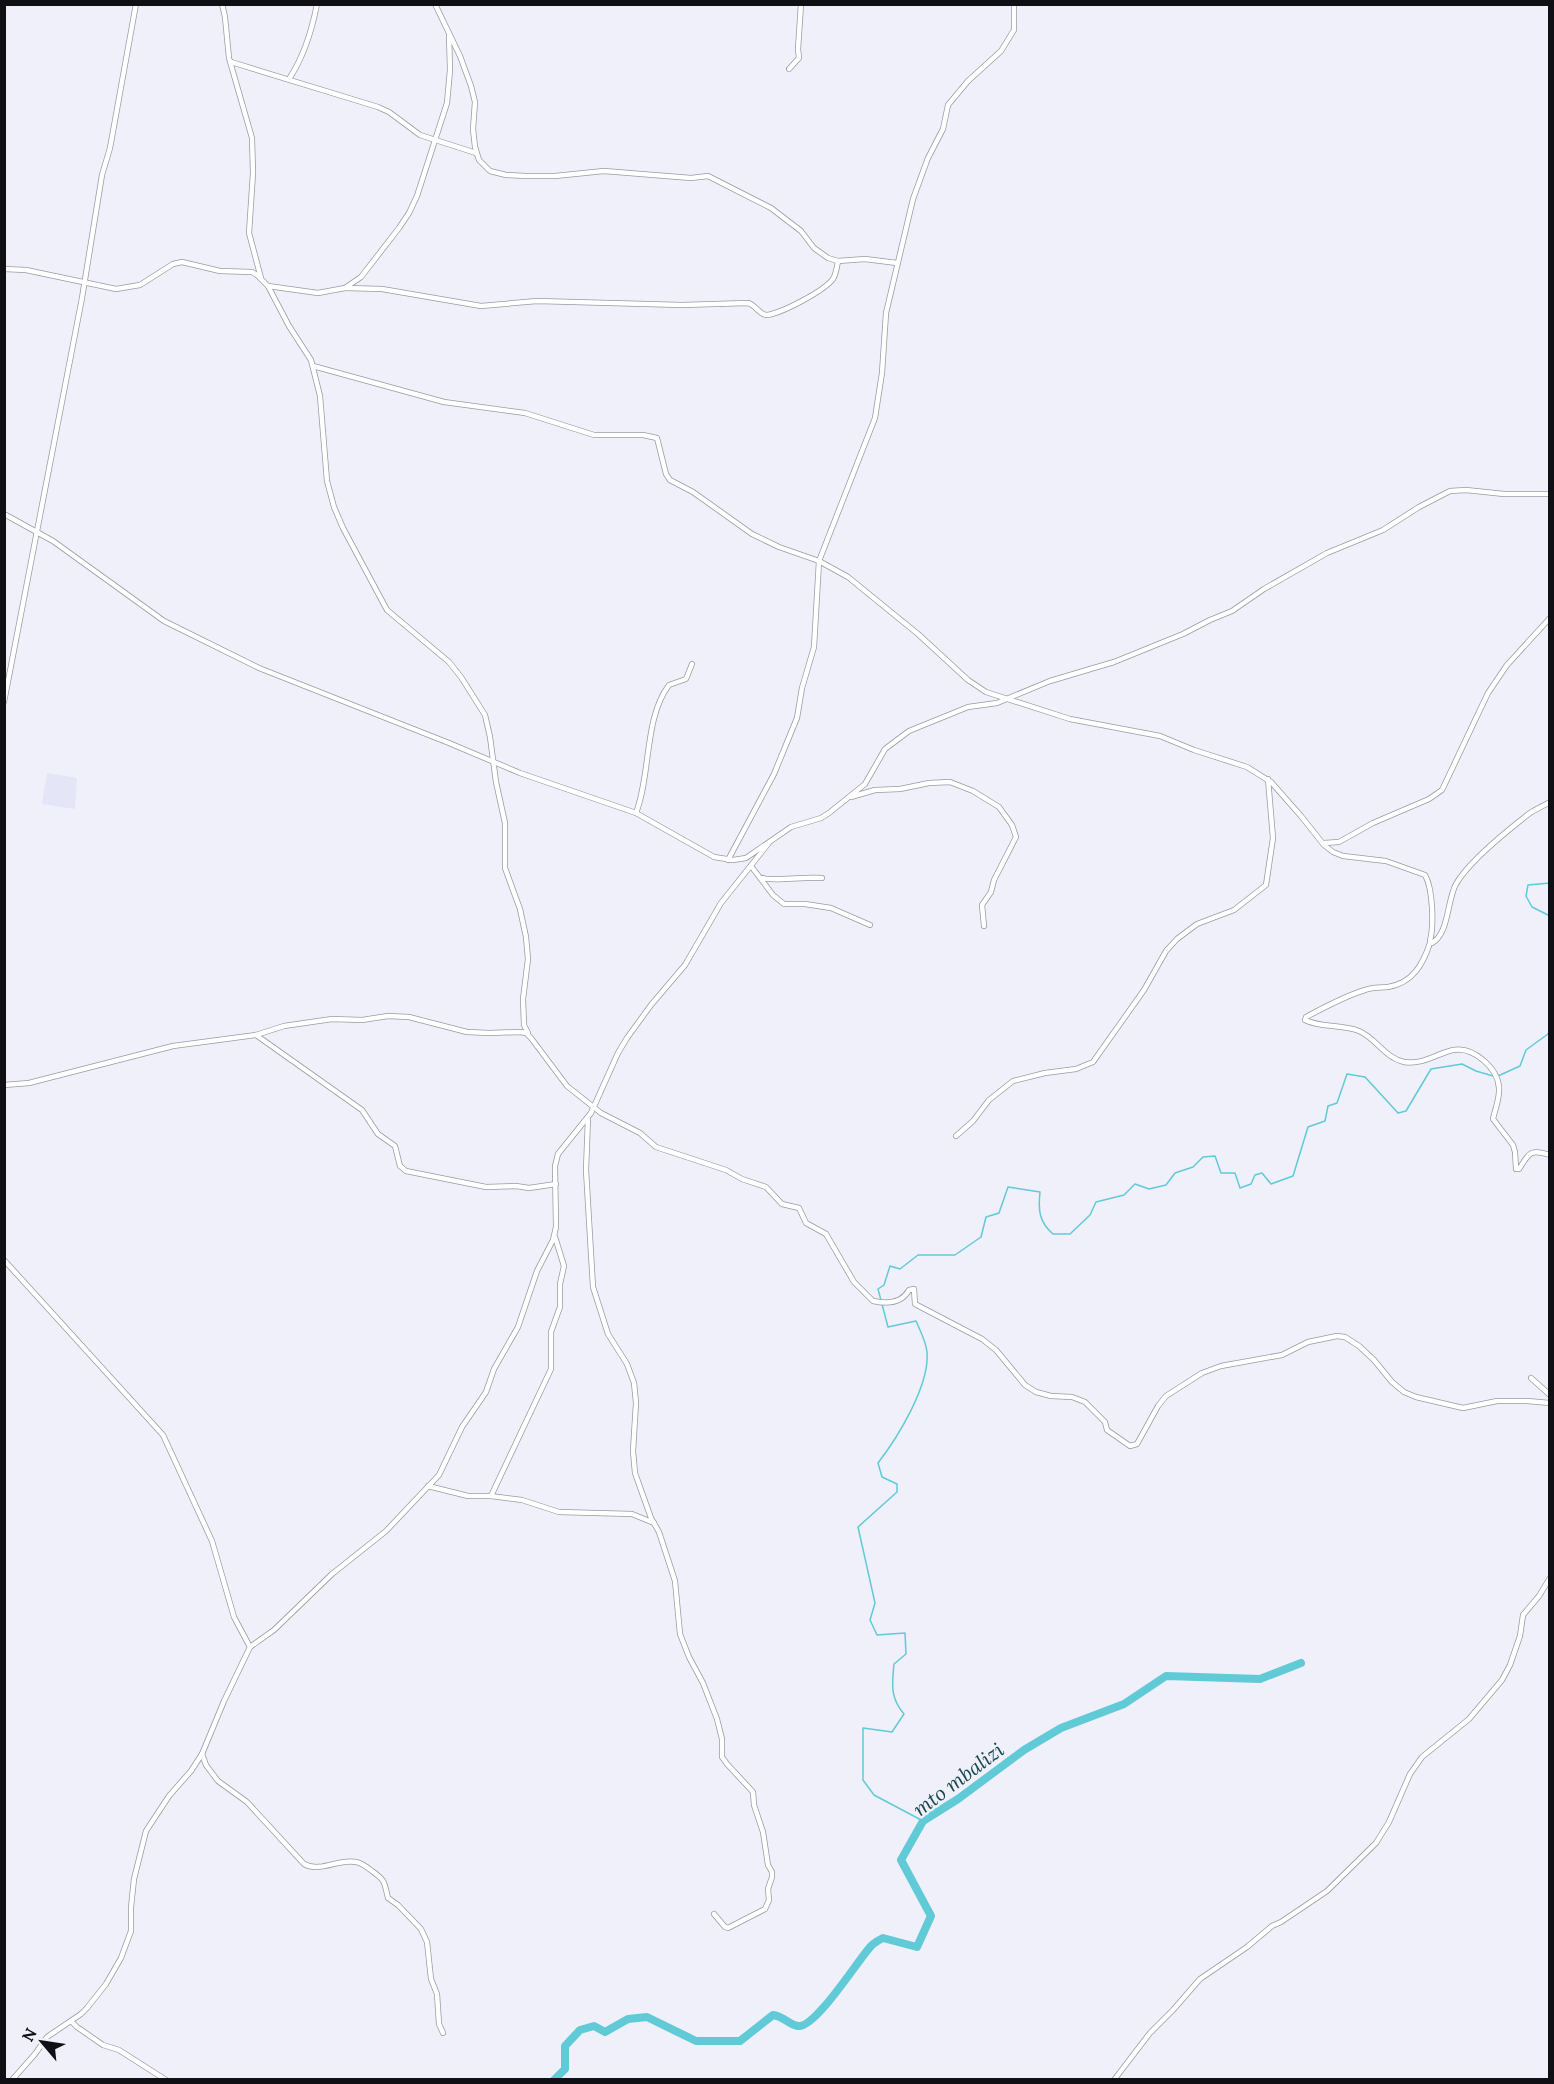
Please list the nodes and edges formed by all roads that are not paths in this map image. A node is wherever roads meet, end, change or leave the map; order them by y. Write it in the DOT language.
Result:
graph roads {
  1 [pos="136,4"];
  2 [pos="222,4"];
  3 [pos="317,4"];
  4 [pos="435,4"];
  5 [pos="801,4"];
  6 [pos="1014,4"];
  7 [pos="449,34"];
  8 [pos="231,62"];
  9 [pos="789,69"];
  10 [pos="288,80"];
  11 [pos="434,139"];
  12 [pos="476,153"];
  13 [pos="838,261"];
  14 [pos="897,263"];
  15 [pos="4,269"];
  16 [pos="262,280"];
  17 [pos="84,283"];
  18 [pos="268,286"];
  19 [pos="345,288"];
  20 [pos="313,366"];
  21 [pos="1550,494"];
  22 [pos="4,514"];
  23 [pos="38,532"];
  24 [pos="819,561"];
  25 [pos="1550,618"];
  26 [pos="692,664"];
  27 [pos="1004,699"];
  28 [pos="4,702"];
  29 [pos="493,762"];
  30 [pos="1268,779"];
  31 [pos="848,798"];
  32 [pos="1550,802"];
  33 [pos="636,813"];
  34 [pos="769,842"];
  35 [pos="1322,843"];
  36 [pos="728,860"];
  37 [pos="752,866"];
  38 [pos="760,876"];
  39 [pos="822,878"];
  40 [pos="870,925"];
  41 [pos="984,926"];
  42 [pos="1430,943"];
  43 [pos="256,1035"];
  44 [pos="531,1038"];
  45 [pos="4,1085"];
  46 [pos="594,1108"];
  47 [pos="588,1118"];
  48 [pos="956,1137"];
  49 [pos="1550,1155"];
  50 [pos="556,1184"];
  51 [pos="554,1236"];
  52 [pos="4,1260"];
  53 [pos="1531,1378"];
  54 [pos="1550,1395"];
  55 [pos="1550,1403"];
  56 [pos="428,1486"];
  57 [pos="492,1496"];
  58 [pos="654,1523"];
  59 [pos="1550,1578"];
  60 [pos="250,1647"];
  61 [pos="202,1754"];
  62 [pos="714,1914"];
  63 [pos="71,2021"];
  64 [pos="443,2033"];
  65 [pos="12,2079"];
  66 [pos="166,2079"];
  67 [pos="1114,2079"];
  1 -- 17 [label="street"];
  2 -- 8 [label="street"];
  3 -- 10 [label="street"];
  4 -- 7 [label="street"];
  5 -- 9 [label="street"];
  6 -- 14 [label="street"];
  7 -- 11 [label="street"];
  7 -- 12 [label="street"];
  8 -- 10 [label="street"];
  8 -- 16 [label="street"];
  10 -- 11 [label="street"];
  11 -- 12 [label="street"];
  11 -- 19 [label="street"];
  12 -- 13 [label="street"];
  13 -- 14 [label="street"];
  13 -- 19 [label="street"];
  14 -- 24 [label="street"];
  15 -- 17 [label="street"];
  16 -- 17 [label="street"];
  16 -- 18 [label="street"];
  17 -- 23 [label="street"];
  18 -- 19 [label="street"];
  18 -- 20 [label="street"];
  20 -- 24 [label="street"];
  20 -- 29 [label="street"];
  21 -- 27 [label="street"];
  22 -- 23 [label="street"];
  23 -- 28 [label="street"];
  23 -- 29 [label="street"];
  24 -- 27 [label="street"];
  24 -- 36 [label="street"];
  25 -- 35 [label="street"];
  26 -- 33 [label="street"];
  27 -- 30 [label="street"];
  27 -- 31 [label="street"];
  29 -- 33 [label="street"];
  29 -- 44 [label="street"];
  30 -- 35 [label="street"];
  30 -- 48 [label="street"];
  31 -- 34 [label="street"];
  31 -- 41 [label="street"];
  32 -- 42 [label="street"];
  33 -- 36 [label="street"];
  34 -- 36 [label="street"];
  34 -- 37 [label="street"];
  35 -- 42 [label="street"];
  37 -- 38 [label="street"];
  37 -- 46 [label="street"];
  38 -- 39 [label="street"];
  38 -- 40 [label="street"];
  42 -- 49 [label="street"];
  43 -- 44 [label="street"];
  43 -- 45 [label="street"];
  43 -- 50 [label="street"];
  44 -- 46 [label="street"];
  46 -- 47 [label="street"];
  46 -- 55 [label="street"];
  47 -- 50 [label="street"];
  47 -- 58 [label="street"];
  50 -- 51 [label="street"];
  51 -- 56 [label="street"];
  51 -- 57 [label="street"];
  52 -- 60 [label="street"];
  53 -- 54 [label="street"];
  56 -- 57 [label="street"];
  56 -- 60 [label="street"];
  57 -- 58 [label="street"];
  58 -- 62 [label="street"];
  59 -- 67 [label="street"];
  60 -- 61 [label="street"];
  61 -- 63 [label="street"];
  61 -- 64 [label="street"];
  63 -- 65 [label="street"];
  63 -- 66 [label="street"];
}
